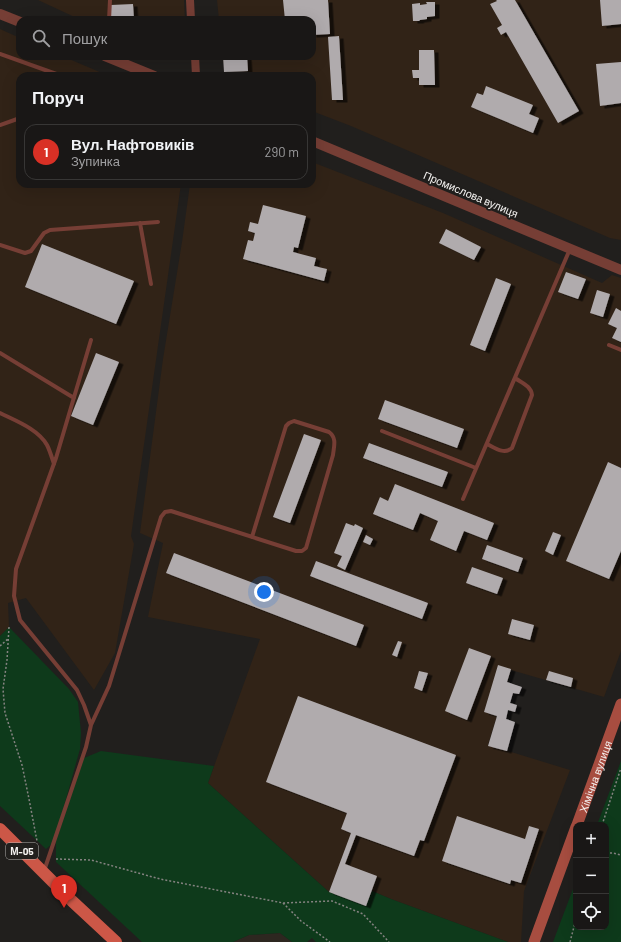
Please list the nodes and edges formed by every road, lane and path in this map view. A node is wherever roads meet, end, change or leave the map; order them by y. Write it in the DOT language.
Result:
graph roads {
  1 [pos="110,0"];
  2 [pos="190,0"];
  3 [pos="0,14"];
  4 [pos="109,16"];
  5 [pos="191,16"];
  6 [pos="16,20"];
  7 [pos="0,54"];
  8 [pos="16,60"];
  9 [pos="17,60"];
  10 [pos="116,60"];
  11 [pos="195,60"];
  12 [pos="20,61"];
  13 [pos="51,72"];
  14 [pos="145,72"];
  15 [pos="196,72"];
  16 [pos="16,119"];
  17 [pos="0,125"];
  18 [pos="316,143"];
  19 [pos="158,222"];
  20 [pos="140,223"];
  21 [pos="0,245"];
  22 [pos="570,248"];
  23 [pos="621,270"];
  24 [pos="151,284"];
  25 [pos="91,340"];
  26 [pos="609,344"];
  27 [pos="621,350"];
  28 [pos="0,353"];
  29 [pos="515,378"];
  30 [pos="74,398"];
  31 [pos="0,413"];
  32 [pos="382,431"];
  33 [pos="486,444"];
  34 [pos="54,464"];
  35 [pos="476,468"];
  36 [pos="463,499"];
  37 [pos="252,537"];
  38 [pos="9,627"];
  39 [pos="9,638"];
  40 [pos="0,646"];
  41 [pos="621,704"];
  42 [pos="91,725"];
  43 [pos="621,768"];
  44 [pos="577,822"];
  45 [pos="603,822"];
  46 [pos="0,829"];
  47 [pos="573,834"];
  48 [pos="37,841"];
  49 [pos="609,853"];
  50 [pos="621,854"];
  51 [pos="56,860"];
  52 [pos="43,873"];
  53 [pos="282,903"];
  54 [pos="573,930"];
  55 [pos="116,942"];
  56 [pos="330,942"];
  57 [pos="389,942"];
  58 [pos="534,942"];
  59 [pos="570,942"];
  1 -- 4 [label="lane"];
  2 -- 5 [label="street"];
  3 -- 6 [label="street"];
  7 -- 8 [label="lane"];
  9 -- 12 [label="lane"];
  10 -- 14 [label="street"];
  11 -- 15 [label="street"];
  12 -- 13 [label="lane"];
  16 -- 17 [label="lane"];
  18 -- 22 [label="street, Промислова вулиця"];
  19 -- 20 [label="lane"];
  20 -- 21 [label="lane"];
  20 -- 24 [label="lane"];
  22 -- 23 [label="street, Промислова вулиця"];
  22 -- 29 [label="lane"];
  25 -- 30 [label="lane"];
  26 -- 27 [label="lane"];
  28 -- 30 [label="lane"];
  29 -- 33 [label="lane"];
  29 -- 33 [label="lane"];
  30 -- 34 [label="lane"];
  31 -- 34 [label="lane"];
  32 -- 35 [label="lane"];
  33 -- 35 [label="lane"];
  34 -- 42 [label="lane"];
  35 -- 36 [label="lane"];
  37 -- 37 [label="lane"];
  37 -- 42 [label="lane"];
  38 -- 39 [label="path"];
  39 -- 40 [label="path"];
  39 -- 48 [label="path"];
  41 -- 44 [label="main road, Хімічна вулиця"];
  42 -- 52 [label="lane"];
  43 -- 45 [label="path"];
  46 -- 52 [label="main road, М-05"];
  47 -- 58 [label="main road, Хімічна вулиця"];
  49 -- 50 [label="path"];
  51 -- 53 [label="path"];
  52 -- 55 [label="main road, М-05"];
  53 -- 56 [label="path"];
  53 -- 57 [label="path"];
  54 -- 59 [label="path"];
}
